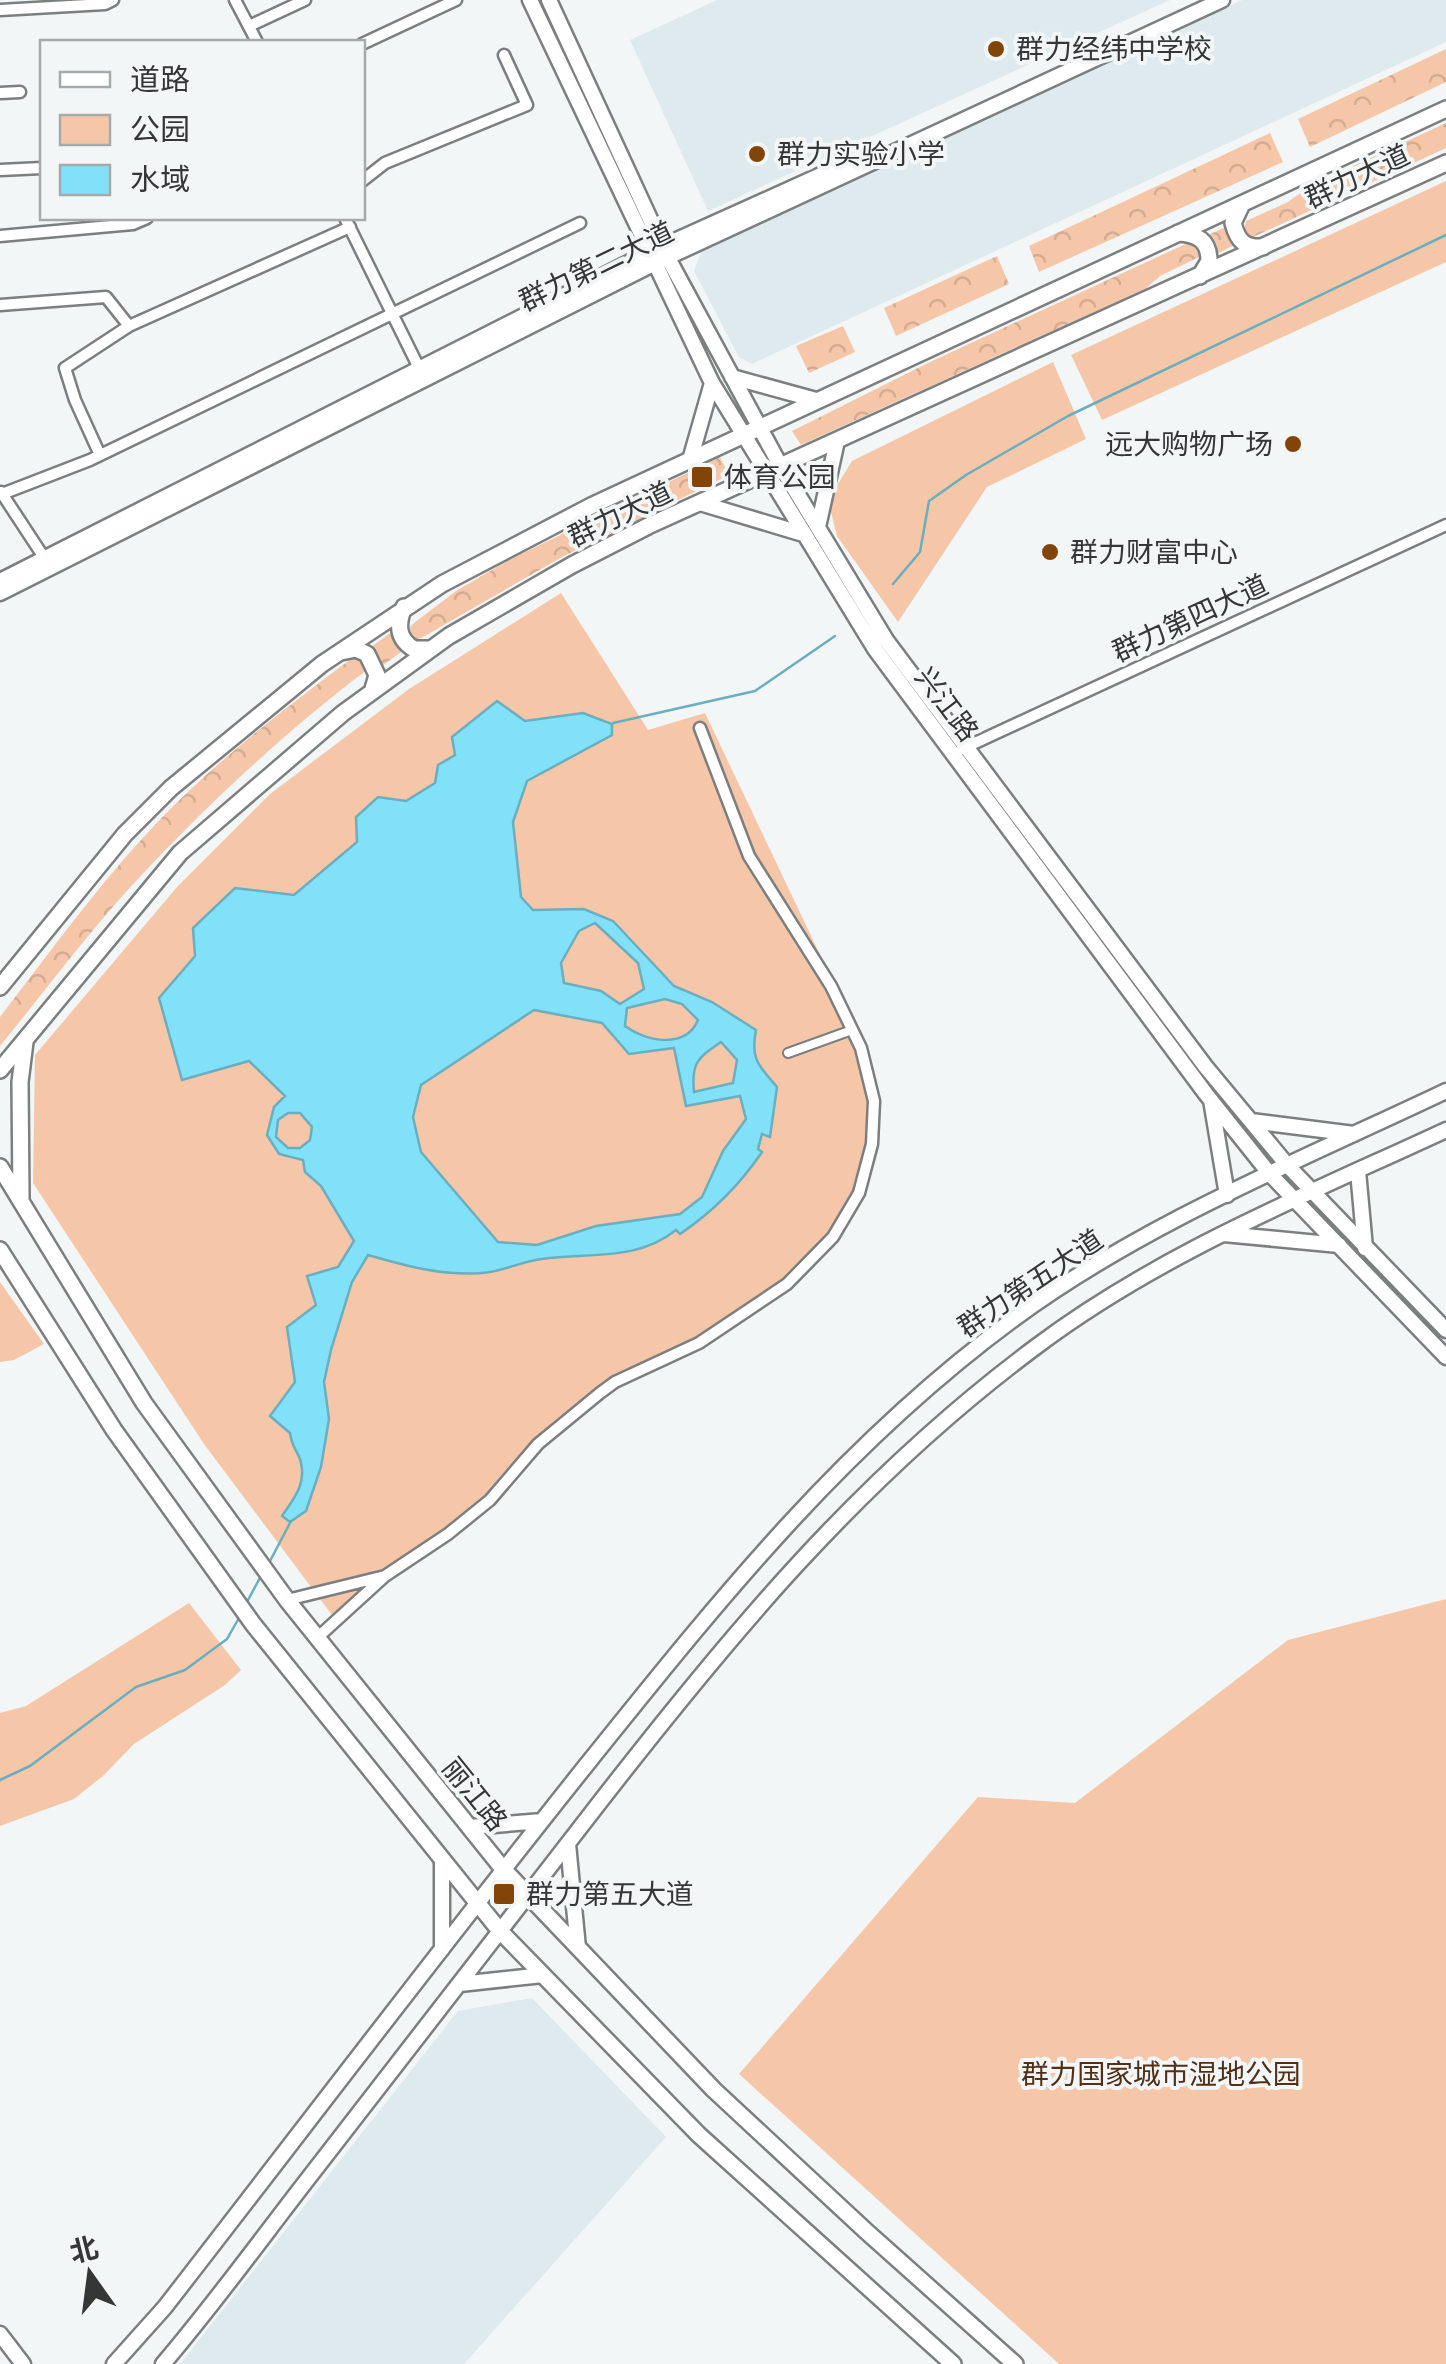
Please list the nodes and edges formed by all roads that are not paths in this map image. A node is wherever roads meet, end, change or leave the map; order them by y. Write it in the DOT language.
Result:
graph roads {
  1 [pos="114,0"];
  2 [pos="235,0"];
  3 [pos="305,0"];
  4 [pos="456,0"];
  5 [pos="530,0"];
  6 [pos="549,0"];
  7 [pos="1211,0"];
  8 [pos="1222,0"];
  9 [pos="0,10"];
  10 [pos="249,26"];
  11 [pos="256,40"];
  12 [pos="365,43"];
  13 [pos="504,54"];
  14 [pos="20,92"];
  15 [pos="0,93"];
  16 [pos="1446,109"];
  17 [pos="1446,162"];
  18 [pos="40,168"];
  19 [pos="0,170"];
  20 [pos="365,178"];
  21 [pos="1242,204"];
  22 [pos="142,220"];
  23 [pos="348,222"];
  24 [pos="580,223"];
  25 [pos="1178,233"];
  26 [pos="0,236"];
  27 [pos="1264,246"];
  28 [pos="658,255"];
  29 [pos="1200,276"];
  30 [pos="0,305"];
  31 [pos="394,314"];
  32 [pos="129,326"];
  33 [pos="419,368"];
  34 [pos="732,376"];
  35 [pos="712,383"];
  36 [pos="816,400"];
  37 [pos="759,427"];
  38 [pos="742,436"];
  39 [pos="838,440"];
  40 [pos="100,455"];
  41 [pos="690,460"];
  42 [pos="772,469"];
  43 [pos="1,492"];
  44 [pos="700,503"];
  45 [pos="1446,524"];
  46 [pos="818,526"];
  47 [pos="802,534"];
  48 [pos="44,559"];
  49 [pos="0,581"];
  50 [pos="0,593"];
  51 [pos="848,594"];
  52 [pos="404,607"];
  53 [pos="429,649"];
  54 [pos="338,653"];
  55 [pos="374,690"];
  56 [pos="700,728"];
  57 [pos="959,750"];
  58 [pos="6,974"];
  59 [pos="0,987"];
  60 [pos="852,1030"];
  61 [pos="25,1038"];
  62 [pos="788,1053"];
  63 [pos="0,1070"];
  64 [pos="1446,1091"];
  65 [pos="1211,1100"];
  66 [pos="1250,1121"];
  67 [pos="1446,1130"];
  68 [pos="1355,1134"];
  69 [pos="1288,1166"];
  70 [pos="0,1167"];
  71 [pos="1358,1171"];
  72 [pos="1269,1173"];
  73 [pos="1312,1192"];
  74 [pos="1227,1195"];
  75 [pos="1293,1200"];
  76 [pos="22,1202"];
  77 [pos="1223,1234"];
  78 [pos="1339,1245"];
  79 [pos="1365,1248"];
  80 [pos="0,1250"];
  81 [pos="1446,1330"];
  82 [pos="1446,1356"];
  83 [pos="385,1576"];
  84 [pos="286,1600"];
  85 [pos="316,1638"];
  86 [pos="542,1821"];
  87 [pos="470,1828"];
  88 [pos="568,1844"];
  89 [pos="442,1860"];
  90 [pos="503,1869"];
  91 [pos="528,1896"];
  92 [pos="478,1904"];
  93 [pos="500,1932"];
  94 [pos="578,1948"];
  95 [pos="442,1949"];
  96 [pos="542,1975"];
  97 [pos="460,1984"];
  98 [pos="0,2334"];
  99 [pos="23,2364"];
  100 [pos="114,2364"];
  101 [pos="163,2364"];
  102 [pos="953,2364"];
  103 [pos="1015,2364"];
  1 -- 9 [label="street"];
  2 -- 10 [label="street"];
  3 -- 10 [label="street"];
  4 -- 12 [label="street"];
  5 -- 28 [label="main road, 兴江路"];
  6 -- 28 [label="main road, 兴江路"];
  7 -- 28 [label="main road, 群力第二大道"];
  8 -- 28 [label="main road, 群力第二大道"];
  10 -- 11 [label="street"];
  13 -- 20 [label="street"];
  14 -- 15 [label="street"];
  16 -- 21 [label="main road, 群力大道"];
  17 -- 27 [label="main road, 群力大道"];
  18 -- 19 [label="street"];
  21 -- 25 [label="main road, 群力大道"];
  21 -- 27 [label="main road"];
  22 -- 26 [label="street"];
  23 -- 31 [label="street"];
  23 -- 32 [label="street"];
  24 -- 31 [label="street"];
  25 -- 29 [label="main road"];
  25 -- 36 [label="main road, 群力大道"];
  27 -- 29 [label="main road, 群力大道"];
  28 -- 33 [label="main road, 群力第二大道"];
  28 -- 34 [label="main road, 兴江路"];
  28 -- 35 [label="main road, 兴江路"];
  28 -- 50 [label="main road, 群力第二大道"];
  29 -- 39 [label="main road, 群力大道"];
  30 -- 32 [label="street"];
  31 -- 33 [label="street"];
  31 -- 40 [label="street"];
  32 -- 40 [label="street"];
  33 -- 48 [label="main road, 群力第二大道"];
  34 -- 36 [label="main road"];
  34 -- 37 [label="main road, 兴江路"];
  35 -- 38 [label="main road, 兴江路"];
  35 -- 41 [label="main road"];
  36 -- 37 [label="main road, 群力大道"];
  37 -- 38 [label="main road, 群力大道"];
  37 -- 42 [label="main road, 兴江路"];
  38 -- 41 [label="main road, 群力大道"];
  38 -- 42 [label="main road, 兴江路"];
  39 -- 42 [label="main road, 群力大道"];
  39 -- 46 [label="main road"];
  40 -- 43 [label="street"];
  41 -- 52 [label="main road, 群力大道"];
  42 -- 44 [label="main road, 群力大道"];
  42 -- 46 [label="main road, 兴江路"];
  42 -- 47 [label="main road, 兴江路"];
  43 -- 48 [label="street"];
  44 -- 47 [label="main road"];
  44 -- 53 [label="main road, 群力大道"];
  45 -- 57 [label="street, 群力第四大道"];
  46 -- 51 [label="main road, 兴江路"];
  47 -- 51 [label="main road, 兴江路"];
  48 -- 49 [label="main road, 群力第二大道"];
  51 -- 57 [label="main road, 兴江路"];
  52 -- 53 [label="main road"];
  52 -- 54 [label="main road, 群力大道"];
  53 -- 55 [label="main road, 群力大道"];
  54 -- 55 [label="main road"];
  54 -- 58 [label="main road, 群力大道"];
  55 -- 61 [label="main road, 群力大道"];
  56 -- 60 [label="street"];
  57 -- 65 [label="main road, 兴江路"];
  57 -- 66 [label="main road, 兴江路"];
  58 -- 59 [label="main road, 群力大道"];
  60 -- 62 [label="street"];
  60 -- 83 [label="street"];
  61 -- 63 [label="main road, 群力大道"];
  61 -- 76 [label="main road"];
  64 -- 68 [label="main road, 群力第五大道"];
  65 -- 72 [label="main road, 兴江路"];
  65 -- 74 [label="main road"];
  66 -- 68 [label="main road"];
  66 -- 69 [label="main road, 兴江路"];
  67 -- 71 [label="main road, 群力第五大道"];
  68 -- 69 [label="main road, 群力第五大道"];
  69 -- 72 [label="main road, 群力第五大道"];
  69 -- 73 [label="main road, 兴江路"];
  70 -- 76 [label="main road, 丽江路"];
  71 -- 73 [label="main road, 群力第五大道"];
  71 -- 79 [label="main road"];
  72 -- 74 [label="main road, 群力第五大道"];
  72 -- 75 [label="main road, 兴江路"];
  73 -- 75 [label="main road, 群力第五大道"];
  73 -- 79 [label="main road, 兴江路"];
  74 -- 86 [label="main road, 群力第五大道"];
  75 -- 77 [label="main road, 群力第五大道"];
  75 -- 78 [label="main road, 兴江路"];
  76 -- 84 [label="main road, 丽江路"];
  77 -- 78 [label="main road"];
  77 -- 88 [label="main road, 群力第五大道"];
  78 -- 82 [label="main road, 兴江路"];
  79 -- 81 [label="main road, 兴江路"];
  80 -- 89 [label="main road"];
  83 -- 84 [label="street"];
  83 -- 85 [label="street"];
  84 -- 85 [label="main road, 丽江路"];
  85 -- 87 [label="main road, 丽江路"];
  86 -- 87 [label="main road"];
  86 -- 90 [label="main road, 群力第五大道"];
  87 -- 90 [label="main road, 丽江路"];
  88 -- 91 [label="main road, 群力第五大道"];
  88 -- 94 [label="main road"];
  89 -- 92 [label="main road"];
  89 -- 95 [label="main road"];
  90 -- 91 [label="main road, 丽江路"];
  90 -- 92 [label="main road, 群力第五大道"];
  91 -- 93 [label="main road, 群力第五大道"];
  91 -- 94 [label="main road, 丽江路"];
  92 -- 93 [label="main road"];
  92 -- 95 [label="main road, 群力第五大道"];
  93 -- 96 [label="main road"];
  93 -- 97 [label="main road, 群力第五大道"];
  94 -- 103 [label="main road, 丽江路"];
  95 -- 100 [label="main road, 群力第五大道"];
  96 -- 97 [label="main road"];
  96 -- 102 [label="main road"];
  97 -- 101 [label="main road, 群力第五大道"];
  98 -- 99 [label="main road"];
}
